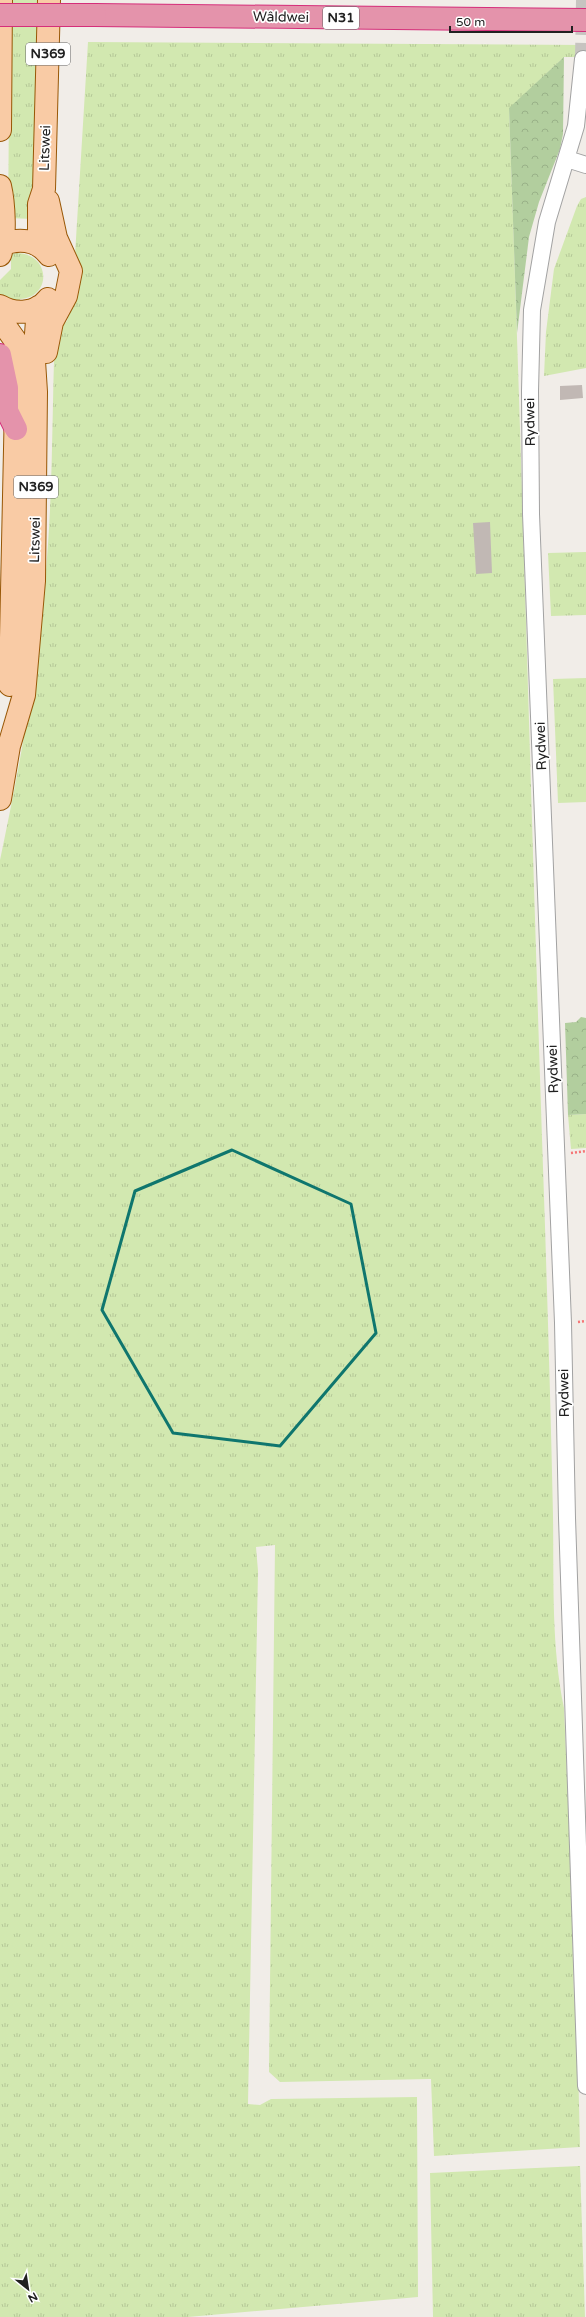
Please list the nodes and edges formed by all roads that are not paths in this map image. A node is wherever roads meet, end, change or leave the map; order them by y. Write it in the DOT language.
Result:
graph roads {
  1 [pos="2,0"];
  2 [pos="49,0"];
  3 [pos="586,20"];
  4 [pos="0,25"];
  5 [pos="583,59"];
  6 [pos="0,130"];
  7 [pos="567,160"];
  8 [pos="586,165"];
  9 [pos="0,186"];
  10 [pos="44,189"];
  11 [pos="39,245"];
  12 [pos="1,248"];
  13 [pos="38,307"];
  14 [pos="2,317"];
  15 [pos="0,355"];
  16 [pos="36,392"];
  17 [pos="16,428"];
  18 [pos="9,746"];
  19 [pos="0,799"];
  20 [pos="586,2086"];
  1 -- 4 [label="main road"];
  2 -- 10 [label="main road, Litswei / N369"];
  3 -- 4 [label="highway, Wâldwei / N31, bridge"];
  4 -- 6 [label="main road"];
  5 -- 7 [label="street, Rydwei"];
  7 -- 8 [label="street"];
  7 -- 20 [label="street, Rydwei"];
  9 -- 12 [label="main road"];
  10 -- 11 [label="main road, Litswei / N369"];
  10 -- 16 [label="main road, Litswei / N369"];
  11 -- 12 [label="main road"];
  11 -- 13 [label="main road"];
  13 -- 14 [label="main road, N369"];
  13 -- 16 [label="main road, Litswei / N369"];
  14 -- 17 [label="main road, Litswei / N369"];
  15 -- 17 [label="highway"];
  16 -- 18 [label="main road, Litswei / N369"];
  17 -- 18 [label="main road, Litswei / N369"];
  18 -- 19 [label="main road, Litswei / N369"];
}
